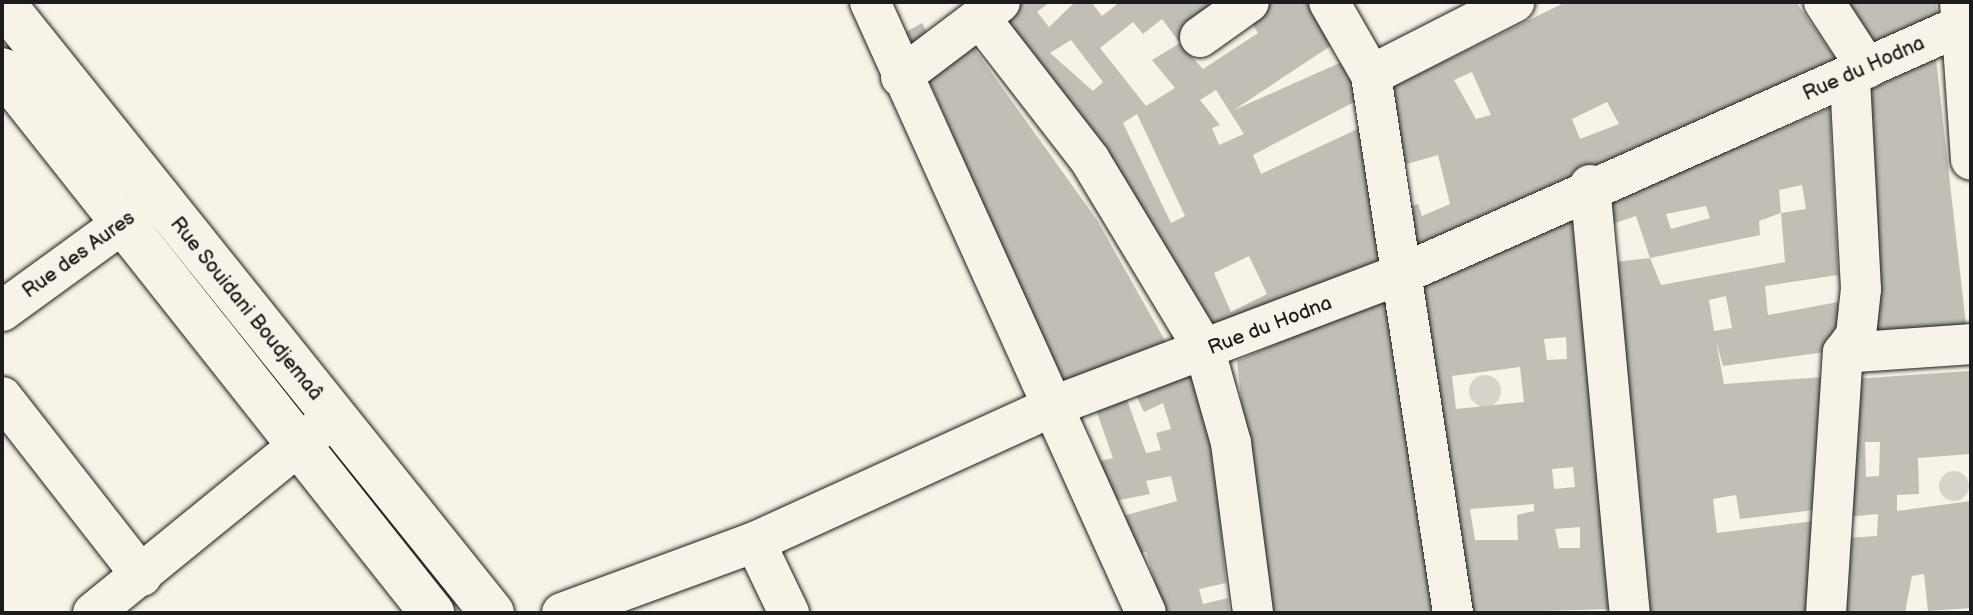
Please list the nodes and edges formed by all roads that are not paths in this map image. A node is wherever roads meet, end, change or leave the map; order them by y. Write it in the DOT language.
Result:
graph roads {
  1 [pos="870,2"];
  2 [pos="1249,2"];
  3 [pos="1329,2"];
  4 [pos="1514,2"];
  5 [pos="1824,2"];
  6 [pos="8,7"];
  7 [pos="990,10"];
  8 [pos="1964,16"];
  9 [pos="1200,37"];
  10 [pos="2,70"];
  11 [pos="1858,72"];
  12 [pos="1371,75"];
  13 [pos="901,77"];
  14 [pos="1971,160"];
  15 [pos="1590,185"];
  16 [pos="139,212"];
  17 [pos="1402,274"];
  18 [pos="2,311"];
  19 [pos="1971,344"];
  20 [pos="1205,351"];
  21 [pos="1843,353"];
  22 [pos="1051,407"];
  23 [pos="334,417"];
  24 [pos="8,418"];
  25 [pos="296,450"];
  26 [pos="755,542"];
  27 [pos="142,576"];
  28 [pos="101,611"];
  29 [pos="432,613"];
  30 [pos="492,613"];
  31 [pos="562,613"];
  32 [pos="789,613"];
  33 [pos="1146,613"];
  34 [pos="1253,613"];
  35 [pos="1453,613"];
  36 [pos="1630,613"];
  37 [pos="1826,613"];
  1 -- 13 [label="street"];
  2 -- 9 [label="street"];
  3 -- 12 [label="street"];
  4 -- 12 [label="street"];
  5 -- 11 [label="street"];
  6 -- 16 [label="main road, Rue Souidani Boudjemaâ"];
  7 -- 13 [label="street"];
  7 -- 20 [label="street"];
  8 -- 11 [label="street, Rue du Hodna"];
  8 -- 14 [label="street"];
  10 -- 16 [label="main road, Rue Souidani Boudjemaâ"];
  11 -- 15 [label="street, Rue du Hodna"];
  11 -- 21 [label="street"];
  12 -- 17 [label="street"];
  13 -- 22 [label="street"];
  15 -- 17 [label="street, Rue du Hodna"];
  15 -- 36 [label="street"];
  16 -- 18 [label="street, Rue des Aures"];
  16 -- 23 [label="main road, Rue Souidani Boudjemaâ"];
  16 -- 25 [label="main road, Rue Souidani Boudjemaâ"];
  17 -- 20 [label="street, Rue du Hodna"];
  17 -- 35 [label="street"];
  19 -- 21 [label="street"];
  20 -- 22 [label="street, Rue du Hodna"];
  20 -- 34 [label="street"];
  21 -- 37 [label="street"];
  22 -- 26 [label="street, Rue du Hodna"];
  22 -- 33 [label="street"];
  23 -- 25 [label="street"];
  23 -- 30 [label="main road, Rue Souidani Boudjemaâ"];
  24 -- 27 [label="street"];
  25 -- 27 [label="street"];
  25 -- 29 [label="main road, Rue Souidani Boudjemaâ"];
  26 -- 31 [label="street, Rue du Hodna"];
  26 -- 32 [label="street"];
  27 -- 28 [label="street"];
}
